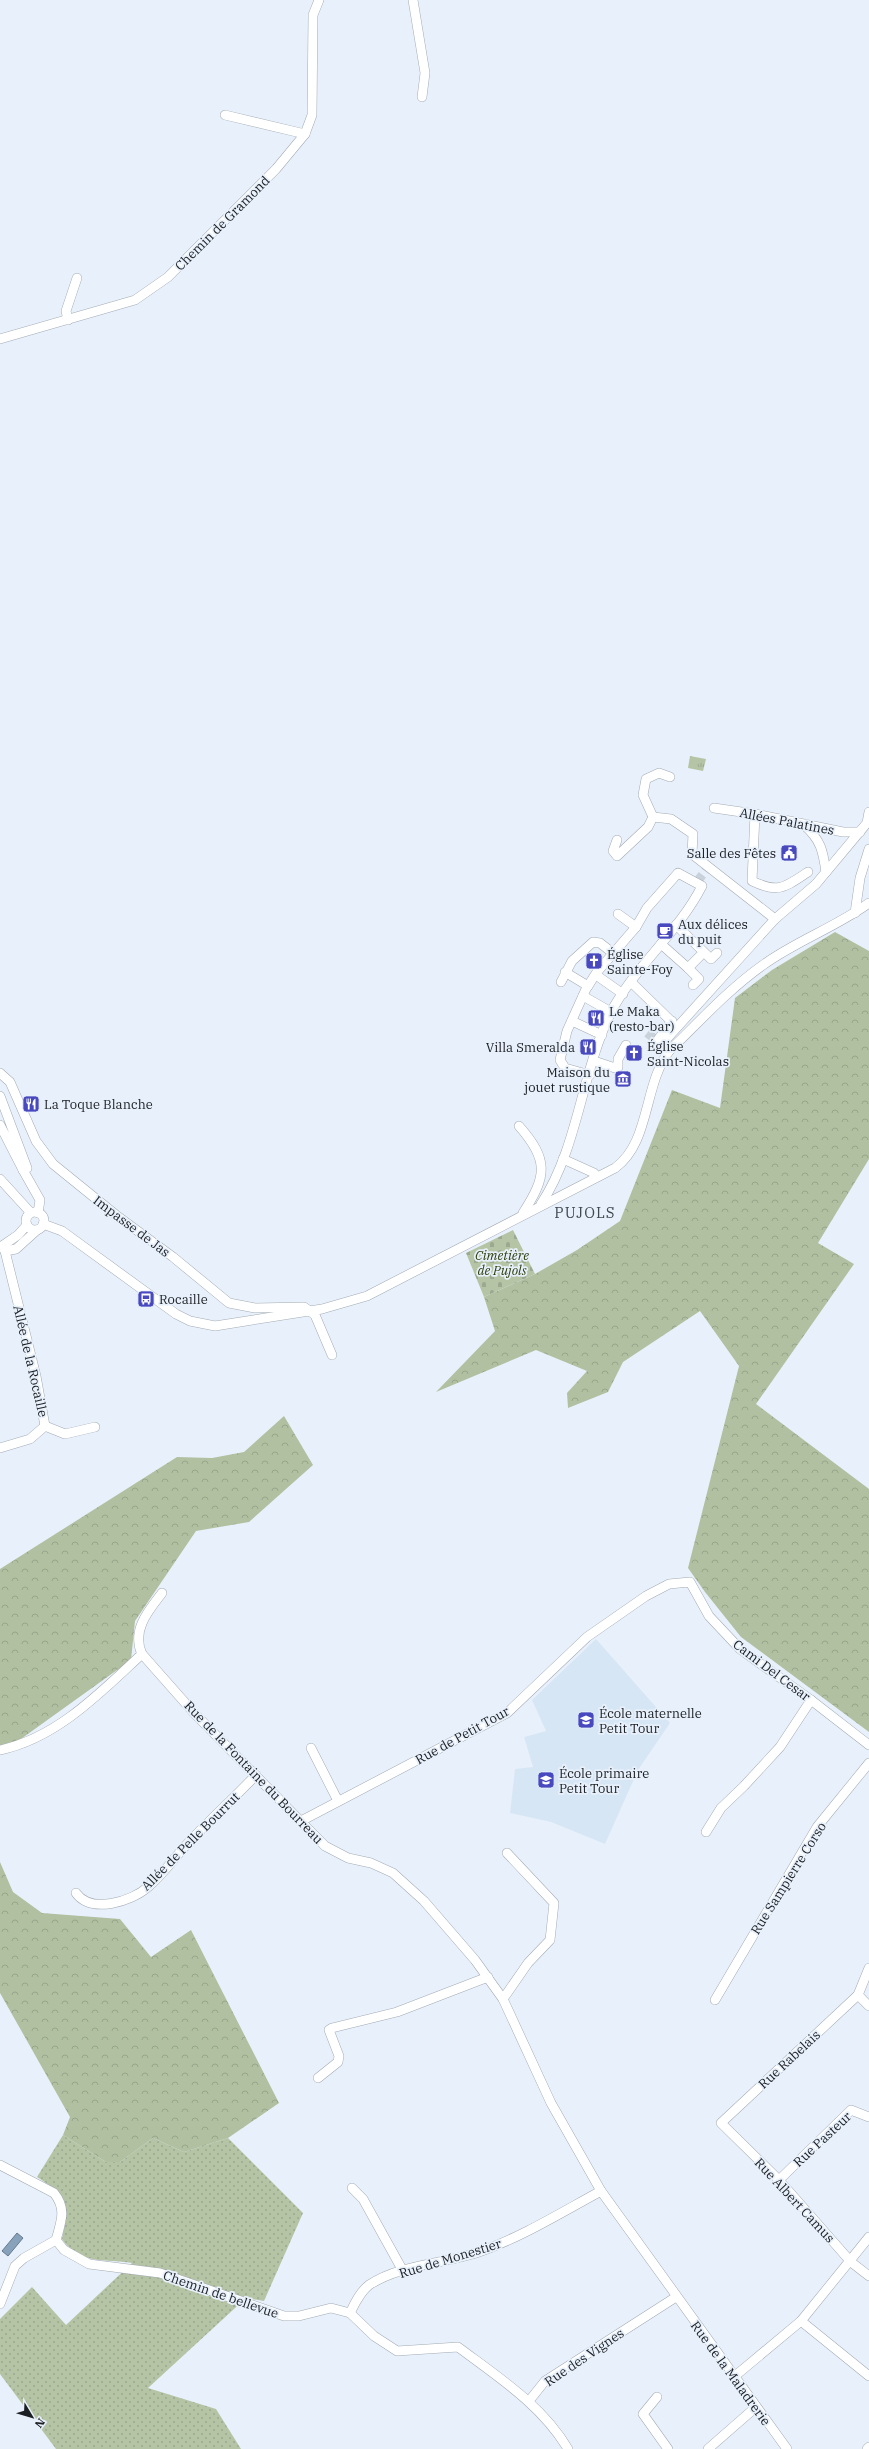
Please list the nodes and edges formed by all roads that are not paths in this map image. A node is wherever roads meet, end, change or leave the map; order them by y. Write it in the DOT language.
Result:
graph roads {
  1 [pos="319,0"];
  2 [pos="413,0"];
  3 [pos="422,96"];
  4 [pos="225,115"];
  5 [pos="305,134"];
  6 [pos="77,278"];
  7 [pos="68,320"];
  8 [pos="0,339"];
  9 [pos="670,777"];
  10 [pos="714,808"];
  11 [pos="869,812"];
  12 [pos="755,814"];
  13 [pos="653,817"];
  14 [pos="803,824"];
  15 [pos="860,832"];
  16 [pos="617,840"];
  17 [pos="869,849"];
  18 [pos="808,872"];
  19 [pos="826,872"];
  20 [pos="869,903"];
  21 [pos="855,913"];
  22 [pos="618,914"];
  23 [pos="775,919"];
  24 [pos="676,925"];
  25 [pos="636,927"];
  26 [pos="661,944"];
  27 [pos="717,953"];
  28 [pos="612,956"];
  29 [pos="700,956"];
  30 [pos="688,968"];
  31 [pos="566,972"];
  32 [pos="596,975"];
  33 [pos="632,977"];
  34 [pos="561,982"];
  35 [pos="693,985"];
  36 [pos="588,986"];
  37 [pos="623,994"];
  38 [pos="583,996"];
  39 [pos="611,1012"];
  40 [pos="572,1021"];
  41 [pos="602,1034"];
  42 [pos="660,1043"];
  43 [pos="624,1049"];
  44 [pos="594,1061"];
  45 [pos="0,1073"];
  46 [pos="590,1075"];
  47 [pos="0,1096"];
  48 [pos="0,1125"];
  49 [pos="519,1126"];
  50 [pos="562,1159"];
  51 [pos="23,1170"];
  52 [pos="596,1176"];
  53 [pos="0,1179"];
  54 [pos="540,1205"];
  55 [pos="35,1213"];
  56 [pos="522,1214"];
  57 [pos="27,1225"];
  58 [pos="40,1227"];
  59 [pos="2,1248"];
  60 [pos="308,1311"];
  61 [pos="332,1355"];
  62 [pos="45,1426"];
  63 [pos="95,1427"];
  64 [pos="0,1448"];
  65 [pos="690,1582"];
  66 [pos="162,1592"];
  67 [pos="142,1654"];
  68 [pos="812,1700"];
  69 [pos="869,1745"];
  70 [pos="311,1748"];
  71 [pos="0,1750"];
  72 [pos="869,1763"];
  73 [pos="256,1775"];
  74 [pos="338,1801"];
  75 [pos="301,1821"];
  76 [pos="706,1832"];
  77 [pos="507,1853"];
  78 [pos="76,1893"];
  79 [pos="869,1968"];
  80 [pos="488,1977"];
  81 [pos="858,1995"];
  82 [pos="503,1998"];
  83 [pos="715,2000"];
  84 [pos="869,2006"];
  85 [pos="318,2078"];
  86 [pos="869,2117"];
  87 [pos="721,2123"];
  88 [pos="0,2165"];
  89 [pos="779,2180"];
  90 [pos="352,2188"];
  91 [pos="601,2191"];
  92 [pos="869,2237"];
  93 [pos="56,2240"];
  94 [pos="851,2262"];
  95 [pos="403,2271"];
  96 [pos="869,2276"];
  97 [pos="676,2297"];
  98 [pos="0,2304"];
  99 [pos="350,2313"];
  100 [pos="801,2321"];
  101 [pos="735,2376"];
  102 [pos="869,2376"];
  103 [pos="657,2397"];
  104 [pos="529,2401"];
  105 [pos="756,2407"];
  106 [pos="568,2449"];
  107 [pos="668,2449"];
  108 [pos="708,2449"];
  109 [pos="787,2449"];
  1 -- 5 [label="street, Chemin de Gramond"];
  2 -- 3 [label="street"];
  4 -- 5 [label="street"];
  5 -- 7 [label="street, Chemin de Gramond"];
  6 -- 7 [label="street"];
  7 -- 8 [label="street, Chemin de Gramond"];
  9 -- 13 [label="street"];
  10 -- 12 [label="street, Allées Palatines"];
  11 -- 15 [label="street, Allées Palatines"];
  12 -- 14 [label="street, Allées Palatines"];
  12 -- 18 [label="street"];
  13 -- 16 [label="street"];
  13 -- 23 [label="street"];
  14 -- 15 [label="street, Allées Palatines"];
  14 -- 19 [label="street"];
  15 -- 19 [label="street, Allées Palatines"];
  17 -- 21 [label="street"];
  19 -- 23 [label="street, Allées Palatines"];
  20 -- 21 [label="street"];
  21 -- 42 [label="street"];
  22 -- 25 [label="street"];
  23 -- 42 [label="street, Allées Palatines"];
  24 -- 25 [label="street"];
  24 -- 26 [label="street"];
  24 -- 27 [label="street"];
  25 -- 28 [label="street"];
  26 -- 30 [label="street"];
  26 -- 33 [label="street"];
  28 -- 31 [label="street"];
  28 -- 32 [label="street"];
  29 -- 30 [label="street"];
  30 -- 35 [label="street"];
  31 -- 34 [label="street"];
  31 -- 36 [label="street"];
  32 -- 36 [label="street"];
  32 -- 37 [label="street"];
  33 -- 37 [label="street"];
  33 -- 42 [label="street"];
  36 -- 38 [label="street"];
  37 -- 39 [label="street"];
  38 -- 39 [label="street"];
  38 -- 40 [label="street"];
  39 -- 41 [label="street"];
  40 -- 41 [label="street"];
  40 -- 46 [label="street"];
  41 -- 44 [label="street"];
  42 -- 52 [label="street"];
  43 -- 44 [label="street"];
  44 -- 46 [label="street"];
  45 -- 60 [label="street, Impasse de Jas"];
  46 -- 50 [label="street"];
  47 -- 51 [label="street"];
  48 -- 51 [label="street"];
  49 -- 56 [label="street"];
  50 -- 52 [label="street"];
  50 -- 54 [label="street"];
  51 -- 55 [label="street"];
  52 -- 54 [label="street"];
  53 -- 55 [label="street"];
  54 -- 56 [label="street"];
  55 -- 57 [label="street"];
  55 -- 58 [label="street"];
  56 -- 60 [label="street"];
  57 -- 58 [label="street"];
  57 -- 59 [label="street"];
  58 -- 59 [label="street"];
  58 -- 60 [label="street"];
  59 -- 62 [label="street, Allée de la Rocaille"];
  60 -- 61 [label="street"];
  62 -- 63 [label="street"];
  62 -- 64 [label="street, Allée de la Rocaille"];
  65 -- 68 [label="street, Cami Del Cesar"];
  65 -- 74 [label="street, Rue de Petit Tour"];
  66 -- 67 [label="street"];
  67 -- 71 [label="street"];
  67 -- 73 [label="street, Rue de la Fontaine du Bourreau"];
  68 -- 69 [label="street, Cami Del Cesar"];
  68 -- 76 [label="street"];
  70 -- 74 [label="street"];
  72 -- 83 [label="street, Rue Sampierre Corso"];
  73 -- 75 [label="street, Rue de la Fontaine du Bourreau"];
  73 -- 78 [label="street, Allée de Pelle Bourrut"];
  74 -- 75 [label="street, Rue de Petit Tour"];
  75 -- 80 [label="street, Rue de la Fontaine du Bourreau"];
  77 -- 82 [label="street"];
  79 -- 81 [label="street, Rue Rabelais"];
  80 -- 82 [label="street, Rue de la Fontaine du Bourreau"];
  80 -- 85 [label="street"];
  81 -- 84 [label="street"];
  81 -- 87 [label="street, Rue Rabelais"];
  82 -- 91 [label="street, Rue de la Fontaine du Bourreau"];
  86 -- 89 [label="street, Rue Pasteur"];
  87 -- 89 [label="street, Rue Albert Camus"];
  88 -- 93 [label="street"];
  89 -- 94 [label="street, Rue Albert Camus"];
  90 -- 95 [label="street"];
  91 -- 95 [label="street, Rue de Monestier"];
  91 -- 97 [label="street, Rue de la Fontaine du Bourreau"];
  92 -- 94 [label="street"];
  93 -- 98 [label="street"];
  93 -- 99 [label="street, Chemin de bellevue"];
  94 -- 96 [label="street, Rue Albert Camus"];
  94 -- 100 [label="street"];
  95 -- 99 [label="street, Rue de Monestier"];
  97 -- 101 [label="street, Rue de la Maladrerie"];
  97 -- 104 [label="street, Rue des Vignes"];
  99 -- 104 [label="street, Chemin de bellevue"];
  100 -- 101 [label="street"];
  100 -- 102 [label="street"];
  101 -- 105 [label="street, Rue de la Maladrerie"];
  103 -- 107 [label="street"];
  104 -- 106 [label="street"];
  105 -- 108 [label="street"];
  105 -- 109 [label="street, Rue de la Maladrerie"];
}
